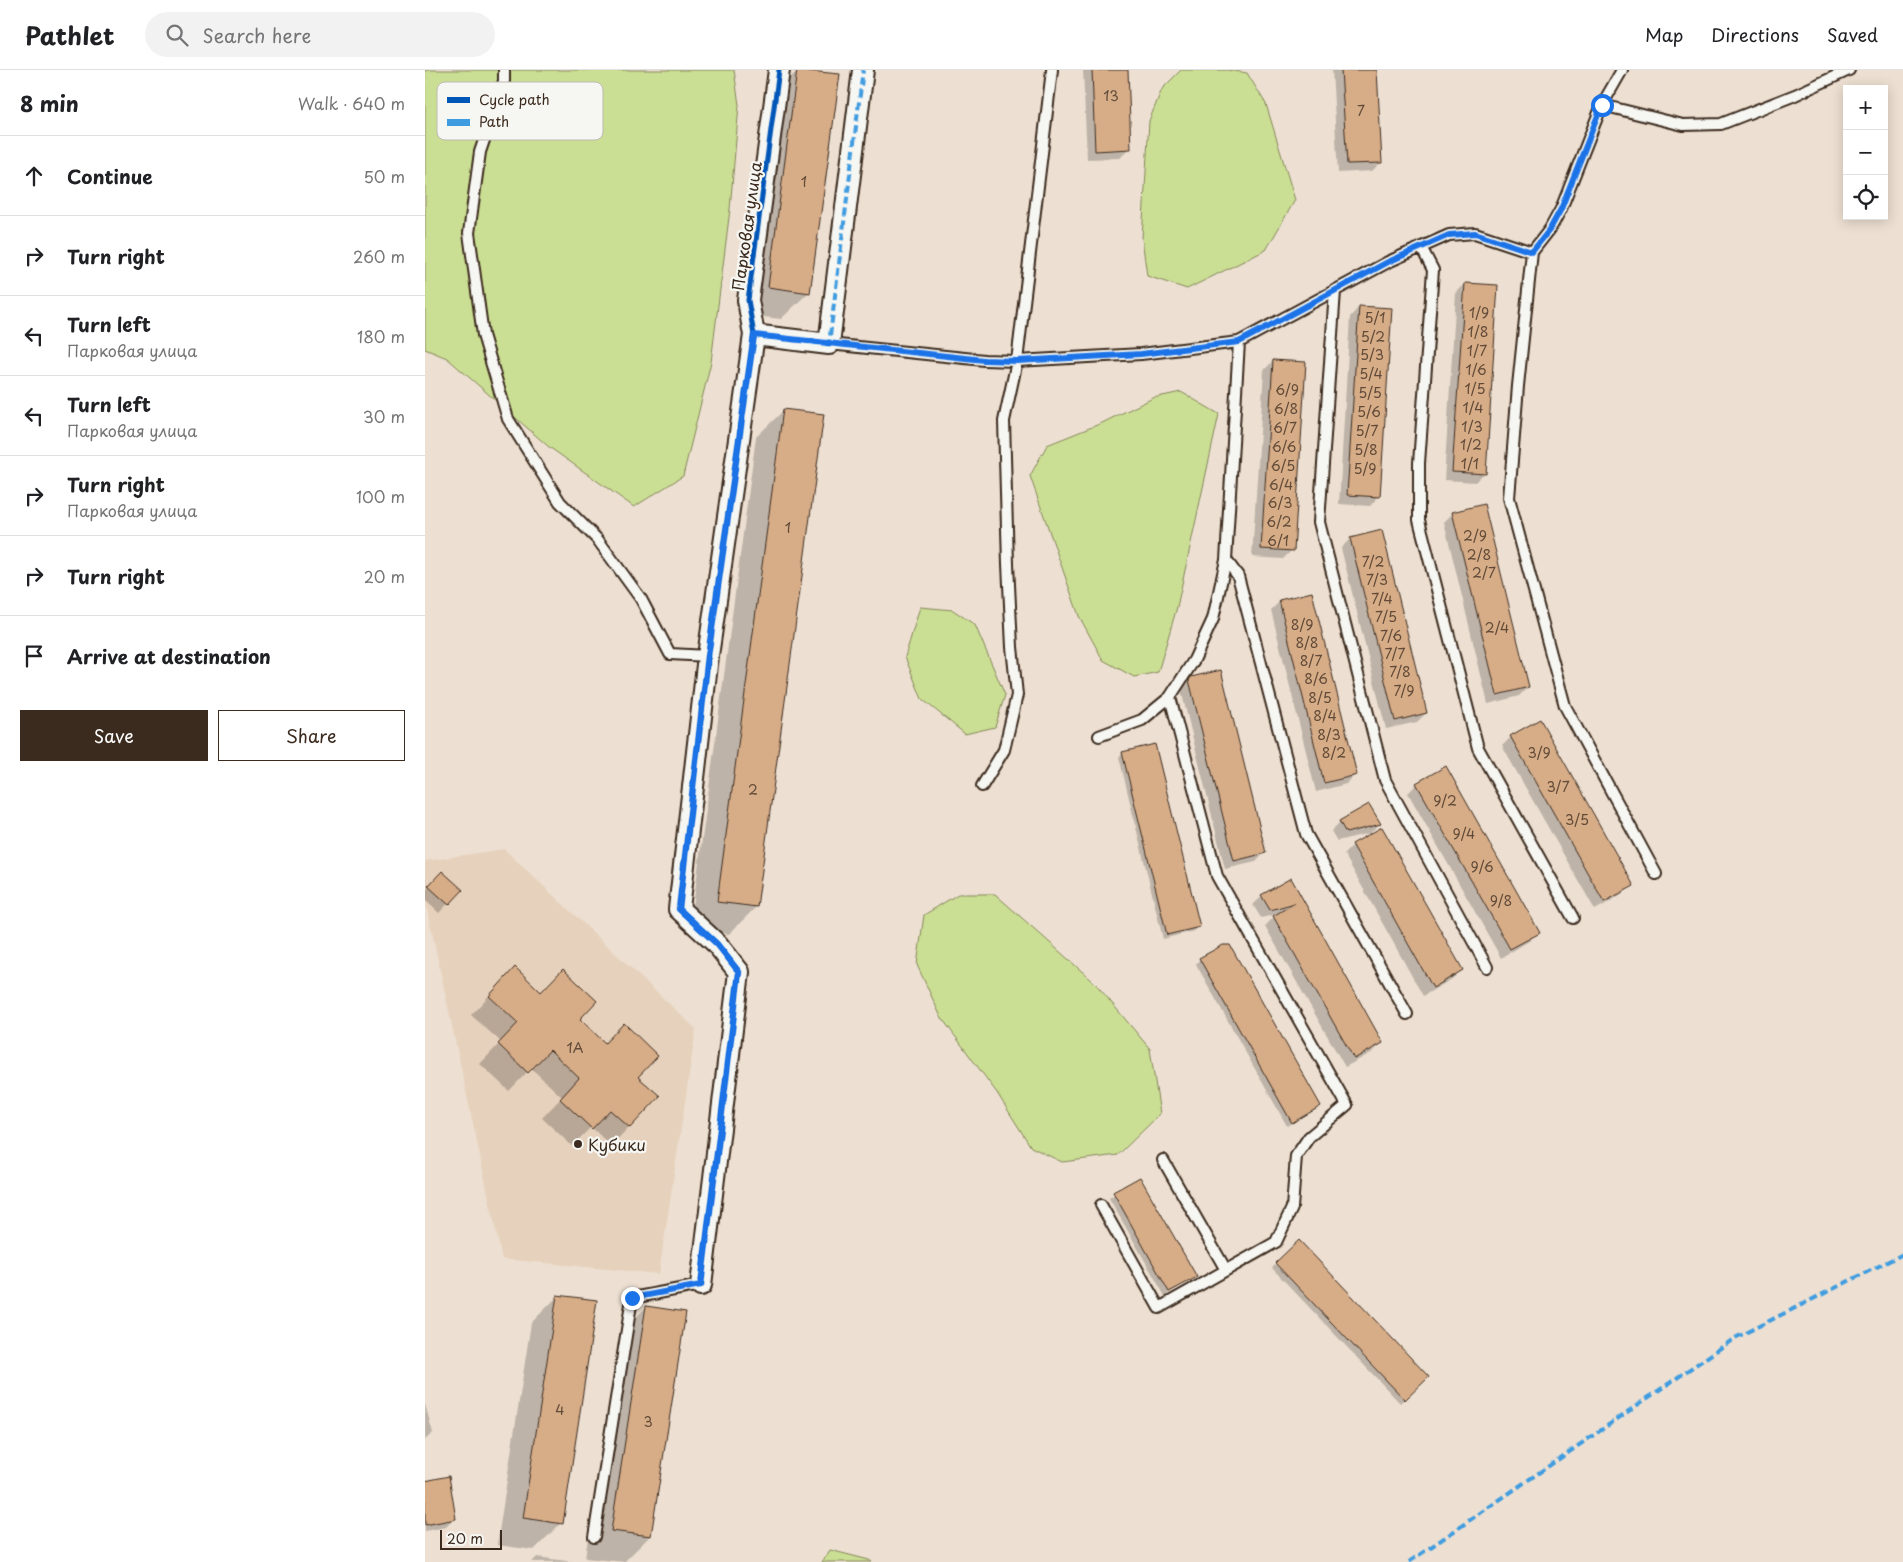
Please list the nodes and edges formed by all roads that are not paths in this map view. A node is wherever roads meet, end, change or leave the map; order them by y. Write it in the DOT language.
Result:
graph roads {
  1 [pos="779,70"];
  2 [pos="863,70"];
  3 [pos="1052,70"];
  4 [pos="1621,70"];
  5 [pos="1849,70"];
  6 [pos="1602,105"];
  7 [pos="484,140"];
  8 [pos="1421,248"];
  9 [pos="1532,252"];
  10 [pos="1335,291"];
  11 [pos="754,335"];
  12 [pos="1239,342"];
  13 [pos="829,344"];
  14 [pos="1017,361"];
  15 [pos="1225,560"];
  16 [pos="708,656"];
  17 [pos="1170,697"];
  18 [pos="1099,736"];
  19 [pos="982,786"];
  20 [pos="1656,874"];
  21 [pos="1573,918"];
  22 [pos="1487,967"];
  23 [pos="1407,1014"];
  24 [pos="1163,1160"];
  25 [pos="1101,1205"];
  26 [pos="1225,1270"];
  27 [pos="701,1285"];
  28 [pos="594,1537"];
  1 -- 11 [label="street, Парковая улица"];
  2 -- 13 [label="street"];
  3 -- 14 [label="lane"];
  4 -- 6 [label="lane"];
  5 -- 6 [label="lane"];
  6 -- 9 [label="lane"];
  7 -- 16 [label="lane"];
  8 -- 9 [label="lane"];
  8 -- 10 [label="lane"];
  8 -- 21 [label="lane"];
  9 -- 20 [label="lane"];
  10 -- 12 [label="lane"];
  10 -- 22 [label="lane"];
  11 -- 13 [label="street"];
  11 -- 16 [label="street, Парковая улица"];
  12 -- 14 [label="lane"];
  12 -- 15 [label="lane"];
  13 -- 14 [label="lane"];
  14 -- 19 [label="lane"];
  15 -- 17 [label="lane"];
  15 -- 23 [label="lane"];
  16 -- 27 [label="street, Парковая улица"];
  17 -- 18 [label="lane"];
  17 -- 26 [label="lane"];
  24 -- 26 [label="lane"];
  25 -- 26 [label="lane"];
  27 -- 28 [label="lane"];
}
